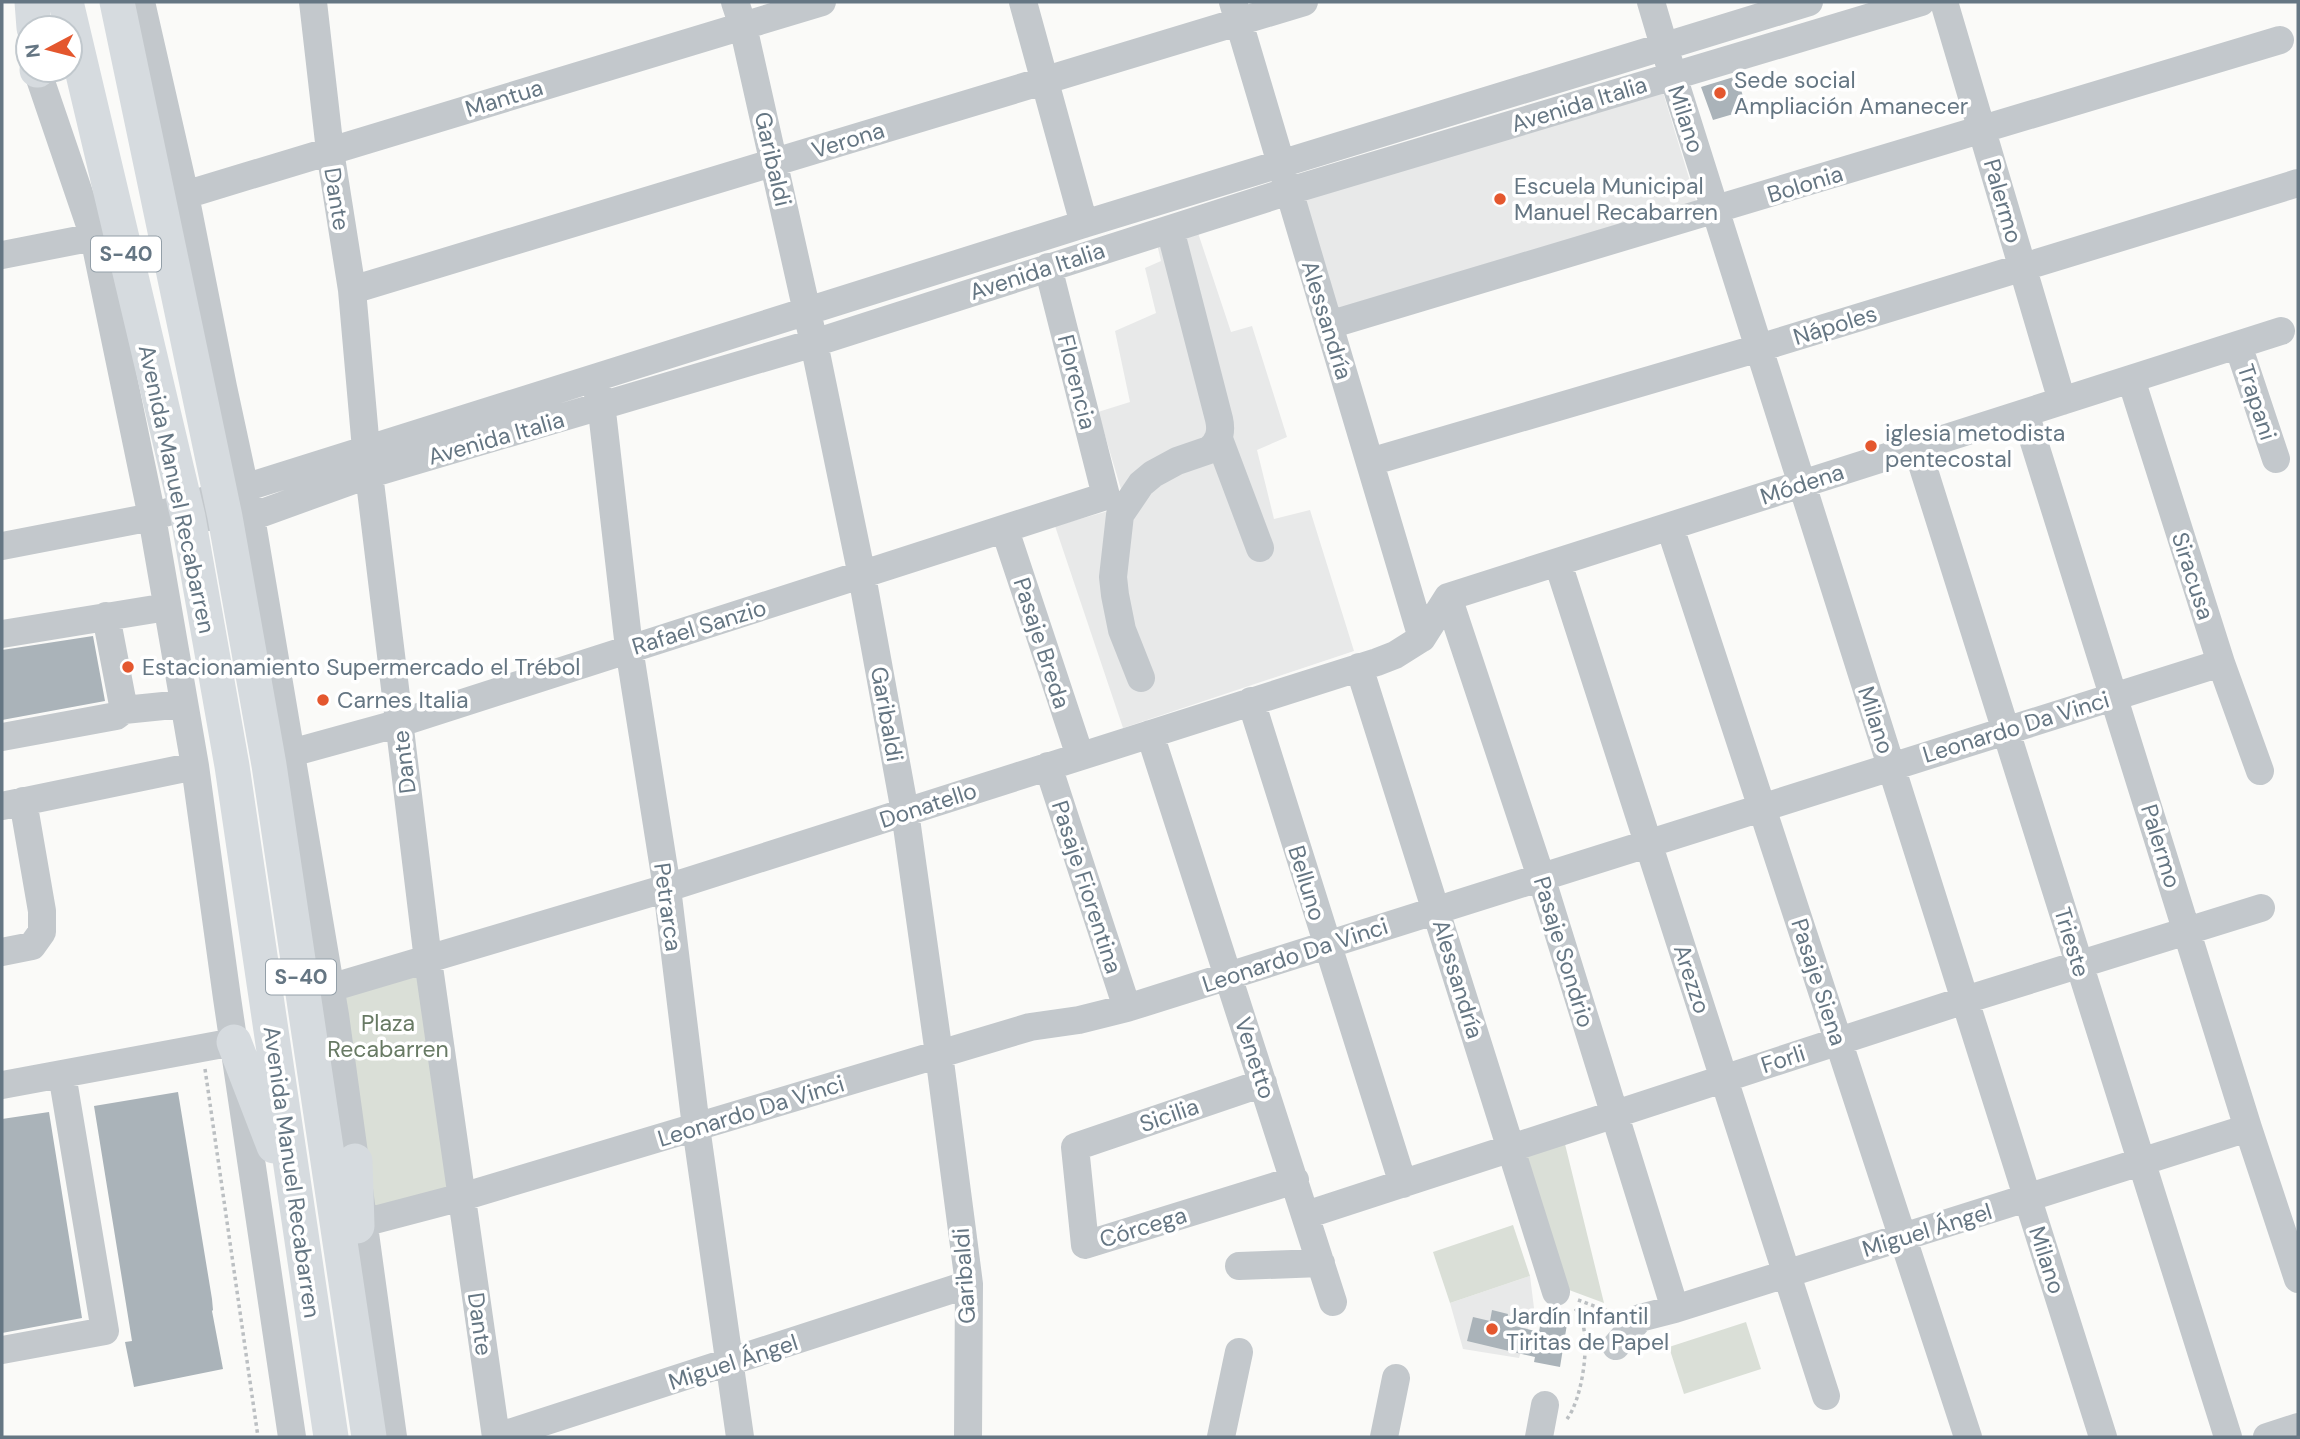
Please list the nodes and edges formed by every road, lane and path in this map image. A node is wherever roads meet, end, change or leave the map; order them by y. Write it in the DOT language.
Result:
graph roads {
  1 [pos="66,2"];
  2 [pos="117,2"];
  3 [pos="124,2"];
  4 [pos="141,2"];
  5 [pos="313,2"];
  6 [pos="822,2"];
  7 [pos="1023,2"];
  8 [pos="1304,2"];
  9 [pos="1651,2"];
  10 [pos="1809,2"];
  11 [pos="1921,2"];
  12 [pos="1944,2"];
  13 [pos="1236,12"];
  14 [pos="739,14"];
  15 [pos="2280,40"];
  16 [pos="1664,46"];
  17 [pos="128,47"];
  18 [pos="1673,76"];
  19 [pos="1045,80"];
  20 [pos="42,84"];
  21 [pos="1983,130"];
  22 [pos="330,151"];
  23 [pos="773,163"];
  24 [pos="1281,163"];
  25 [pos="2298,183"];
  26 [pos="1289,191"];
  27 [pos="173,199"];
  28 [pos="1716,211"];
  29 [pos="1084,223"];
  30 [pos="1170,229"];
  31 [pos="94,237"];
  32 [pos="2,255"];
  33 [pos="1048,267"];
  34 [pos="2022,267"];
  35 [pos="352,290"];
  36 [pos="807,310"];
  37 [pos="1329,325"];
  38 [pos="2281,331"];
  39 [pos="814,343"];
  40 [pos="2238,345"];
  41 [pos="1759,348"];
  42 [pos="595,377"];
  43 [pos="2131,379"];
  44 [pos="223,387"];
  45 [pos="2062,401"];
  46 [pos="601,407"];
  47 [pos="2025,413"];
  48 [pos="1219,439"];
  49 [pos="1917,448"];
  50 [pos="2276,459"];
  51 [pos="368,462"];
  52 [pos="1370,462"];
  53 [pos="1802,484"];
  54 [pos="1106,496"];
  55 [pos="235,504"];
  56 [pos="186,512"];
  57 [pos="152,517"];
  58 [pos="1670,527"];
  59 [pos="1005,530"];
  60 [pos="2,546"];
  61 [pos="1260,548"];
  62 [pos="1558,562"];
  63 [pos="862,576"];
  64 [pos="1448,597"];
  65 [pos="167,607"];
  66 [pos="106,616"];
  67 [pos="2,634"];
  68 [pos="1422,638"];
  69 [pos="629,649"];
  70 [pos="2221,663"];
  71 [pos="1359,667"];
  72 [pos="1141,678"];
  73 [pos="2114,696"];
  74 [pos="1251,701"];
  75 [pos="183,704"];
  76 [pos="124,710"];
  77 [pos="400,723"];
  78 [pos="2006,731"];
  79 [pos="1150,734"];
  80 [pos="2,737"];
  81 [pos="291,753"];
  82 [pos="1080,756"];
  83 [pos="195,766"];
  84 [pos="1048,766"];
  85 [pos="1891,767"];
  86 [pos="2260,771"];
  87 [pos="13,804"];
  88 [pos="1762,808"];
  89 [pos="905,812"];
  90 [pos="1648,844"];
  91 [pos="1541,877"];
  92 [pos="667,888"];
  93 [pos="2261,908"];
  94 [pos="1436,910"];
  95 [pos="2188,930"];
  96 [pos="1326,945"];
  97 [pos="2,952"];
  98 [pos="428,960"];
  99 [pos="2079,964"];
  100 [pos="1228,976"];
  101 [pos="330,988"];
  102 [pos="1965,1000"];
  103 [pos="1126,1008"];
  104 [pos="1838,1041"];
  105 [pos="218,1045"];
  106 [pos="939,1054"];
  107 [pos="62,1074"];
  108 [pos="1724,1079"];
  109 [pos="1263,1083"];
  110 [pos="2,1085"];
  111 [pos="1614,1113"];
  112 [pos="696,1127"];
  113 [pos="2248,1128"];
  114 [pos="1075,1147"];
  115 [pos="1510,1148"];
  116 [pos="355,1161"];
  117 [pos="2141,1162"];
  118 [pos="1295,1180"];
  119 [pos="1403,1184"];
  120 [pos="462,1197"];
  121 [pos="2028,1198"];
  122 [pos="296,1205"];
  123 [pos="1306,1215"];
  124 [pos="363,1223"];
  125 [pos="1902,1237"];
  126 [pos="1321,1263"];
  127 [pos="1240,1266"];
  128 [pos="1787,1274"];
  129 [pos="2298,1279"];
  130 [pos="968,1284"];
  131 [pos="1556,1292"];
  132 [pos="1333,1302"];
  133 [pos="1675,1309"];
  134 [pos="1623,1338"];
  135 [pos="2,1350"];
  136 [pos="1239,1352"];
  137 [pos="730,1363"];
  138 [pos="1396,1378"];
  139 [pos="361,1383"];
  140 [pos="1826,1396"];
  141 [pos="1542,1423"];
  142 [pos="2298,1427"];
  143 [pos="258,1437"];
  144 [pos="292,1437"];
  145 [pos="331,1437"];
  146 [pos="369,1437"];
  147 [pos="393,1437"];
  148 [pos="496,1437"];
  149 [pos="740,1437"];
  150 [pos="968,1437"];
  151 [pos="1221,1437"];
  152 [pos="1384,1437"];
  153 [pos="1968,1437"];
  154 [pos="2103,1437"];
  155 [pos="2228,1437"];
  156 [pos="2267,1437"];
  1 -- 56 [label="main road, Avenida Manuel Recabarren / S-40"];
  2 -- 17 [label="main road, Avenida Manuel Recabarren / S-40"];
  3 -- 17 [label="main road"];
  4 -- 27 [label="street, Avenida Manuel Recabarren"];
  5 -- 22 [label="street, Dante"];
  6 -- 14 [label="street, Mantua"];
  7 -- 19 [label="street"];
  8 -- 13 [label="street, Verona"];
  9 -- 16 [label="street, Milano"];
  10 -- 16 [label="street, Avenida Italia"];
  11 -- 18 [label="street, Avenida Italia"];
  12 -- 21 [label="street, Palermo"];
  13 -- 19 [label="street, Verona"];
  13 -- 24 [label="street, Alessandría"];
  14 -- 22 [label="street, Mantua"];
  14 -- 23 [label="street, Garibaldi"];
  15 -- 21 [label="street, Bolonia"];
  16 -- 18 [label="street, Milano"];
  16 -- 24 [label="street, Avenida Italia"];
  17 -- 27 [label="main road, Avenida Manuel Recabarren / S-40"];
  18 -- 26 [label="street, Avenida Italia"];
  18 -- 28 [label="street, Milano"];
  19 -- 23 [label="street, Verona"];
  19 -- 29 [label="street"];
  20 -- 31 [label="street, Avenida Manuel Recabarren"];
  21 -- 28 [label="street, Bolonia"];
  21 -- 34 [label="street, Palermo"];
  22 -- 27 [label="street, Mantua"];
  22 -- 35 [label="street, Dante"];
  23 -- 35 [label="street, Verona"];
  23 -- 36 [label="street, Garibaldi"];
  24 -- 26 [label="street, Alessandría"];
  24 -- 29 [label="street, Avenida Italia"];
  25 -- 34 [label="street, Nápoles"];
  26 -- 30 [label="street, Avenida Italia"];
  26 -- 37 [label="street, Alessandría"];
  27 -- 44 [label="main road"];
  27 -- 55 [label="main road, Avenida Manuel Recabarren / S-40"];
  28 -- 37 [label="street, Bolonia"];
  28 -- 41 [label="street, Milano"];
  29 -- 36 [label="street, Avenida Italia"];
  30 -- 33 [label="street, Avenida Italia"];
  30 -- 48 [label="street"];
  31 -- 32 [label="street"];
  31 -- 57 [label="street, Avenida Manuel Recabarren"];
  33 -- 39 [label="street, Avenida Italia"];
  33 -- 54 [label="street, Florencia"];
  34 -- 41 [label="street, Nápoles"];
  34 -- 45 [label="street, Palermo"];
  35 -- 51 [label="street, Dante"];
  36 -- 39 [label="street, Garibaldi"];
  36 -- 42 [label="street, Avenida Italia"];
  37 -- 52 [label="street, Alessandría"];
  38 -- 40 [label="street, Módena"];
  39 -- 46 [label="street, Avenida Italia"];
  39 -- 63 [label="street, Garibaldi"];
  40 -- 43 [label="street, Módena"];
  40 -- 50 [label="street, Trapani"];
  41 -- 52 [label="street, Nápoles"];
  41 -- 53 [label="street, Milano"];
  42 -- 46 [label="street, Petrarca"];
  42 -- 51 [label="street, Avenida Italia"];
  43 -- 45 [label="street, Módena"];
  43 -- 70 [label="street, Siracusa"];
  44 -- 55 [label="street, Avenida Manuel Recabarren"];
  45 -- 47 [label="street, Módena"];
  46 -- 51 [label="street, Avenida Italia"];
  46 -- 69 [label="street, Petrarca"];
  47 -- 49 [label="street, Módena"];
  47 -- 73 [label="street, Palermo"];
  48 -- 61 [label="street"];
  48 -- 72 [label="street"];
  49 -- 53 [label="street, Módena"];
  49 -- 78 [label="street, Trieste"];
  51 -- 55 [label="street, Avenida Italia"];
  51 -- 77 [label="street, Dante"];
  52 -- 68 [label="street, Alessandría"];
  53 -- 58 [label="street, Módena"];
  53 -- 85 [label="street, Milano"];
  54 -- 59 [label="street, Rafael Sanzio"];
  55 -- 56 [label="street, Avenida Italia"];
  55 -- 81 [label="street, Avenida Manuel Recabarren"];
  55 -- 139 [label="main road, Avenida Manuel Recabarren / S-40"];
  56 -- 57 [label="street, Avenida Italia"];
  56 -- 122 [label="main road, Avenida Manuel Recabarren / S-40"];
  57 -- 60 [label="street, Avenida Italia"];
  57 -- 65 [label="street, Avenida Manuel Recabarren"];
  58 -- 62 [label="street, Módena"];
  58 -- 88 [label="street, Pasaje Siena"];
  59 -- 63 [label="street, Rafael Sanzio"];
  59 -- 82 [label="street, Pasaje Breda"];
  62 -- 64 [label="street, Módena"];
  62 -- 90 [label="street, Arezzo"];
  63 -- 69 [label="street, Rafael Sanzio"];
  63 -- 89 [label="street, Garibaldi"];
  64 -- 68 [label="street"];
  64 -- 91 [label="street, Pasaje Sondrio"];
  65 -- 66 [label="street"];
  65 -- 75 [label="street, Avenida Manuel Recabarren"];
  66 -- 67 [label="street"];
  66 -- 76 [label="street"];
  68 -- 71 [label="street, Donatello"];
  69 -- 77 [label="street, Rafael Sanzio"];
  69 -- 92 [label="street, Petrarca"];
  70 -- 73 [label="street, Leonardo Da Vinci"];
  70 -- 86 [label="street, Siracusa"];
  71 -- 74 [label="street, Donatello"];
  71 -- 94 [label="street, Alessandría"];
  73 -- 78 [label="street, Leonardo Da Vinci"];
  73 -- 95 [label="street, Palermo"];
  74 -- 79 [label="street, Donatello"];
  74 -- 96 [label="street, Belluno"];
  75 -- 76 [label="street"];
  75 -- 83 [label="street, Avenida Manuel Recabarren"];
  76 -- 80 [label="street"];
  77 -- 81 [label="street, Rafael Sanzio"];
  77 -- 98 [label="street, Dante"];
  78 -- 85 [label="street, Leonardo Da Vinci"];
  78 -- 99 [label="street, Trieste"];
  79 -- 82 [label="street, Donatello"];
  79 -- 100 [label="street, Venetto"];
  81 -- 101 [label="street, Avenida Manuel Recabarren"];
  82 -- 84 [label="street, Donatello"];
  83 -- 87 [label="street"];
  83 -- 105 [label="street, Avenida Manuel Recabarren"];
  84 -- 89 [label="street, Donatello"];
  84 -- 103 [label="street, Pasaje Fiorentina"];
  85 -- 88 [label="street, Leonardo Da Vinci"];
  85 -- 102 [label="street, Milano"];
  87 -- 97 [label="street"];
  88 -- 90 [label="street, Leonardo Da Vinci"];
  88 -- 104 [label="street, Pasaje Siena"];
  89 -- 92 [label="street, Donatello"];
  89 -- 106 [label="street, Garibaldi"];
  90 -- 91 [label="street, Leonardo Da Vinci"];
  90 -- 108 [label="street, Arezzo"];
  91 -- 94 [label="street, Leonardo Da Vinci"];
  91 -- 111 [label="street, Pasaje Sondrio"];
  92 -- 98 [label="street, Donatello"];
  92 -- 112 [label="street, Petrarca"];
  93 -- 95 [label="street, Forli"];
  94 -- 96 [label="street, Leonardo Da Vinci"];
  94 -- 115 [label="street, Alessandría"];
  95 -- 99 [label="street, Forli"];
  95 -- 113 [label="street, Palermo"];
  96 -- 100 [label="street, Leonardo Da Vinci"];
  96 -- 119 [label="street, Belluno"];
  98 -- 101 [label="street"];
  98 -- 120 [label="street, Dante"];
  99 -- 102 [label="street, Forli"];
  99 -- 117 [label="street, Trieste"];
  100 -- 103 [label="street, Leonardo Da Vinci"];
  100 -- 109 [label="street, Venetto"];
  101 -- 116 [label="street, Avenida Manuel Recabarren"];
  102 -- 104 [label="street, Forli"];
  102 -- 121 [label="street, Milano"];
  103 -- 106 [label="street, Leonardo Da Vinci"];
  104 -- 108 [label="street, Forli"];
  104 -- 125 [label="street, Pasaje Siena"];
  105 -- 107 [label="street"];
  105 -- 122 [label="main road"];
  105 -- 143 [label="path"];
  105 -- 144 [label="street, Avenida Manuel Recabarren"];
  106 -- 112 [label="street, Leonardo Da Vinci"];
  106 -- 130 [label="street, Garibaldi"];
  107 -- 110 [label="street"];
  107 -- 135 [label="street"];
  108 -- 111 [label="street, Forli"];
  108 -- 128 [label="street, Arezzo"];
  109 -- 114 [label="street, Sicilia"];
  109 -- 118 [label="street, Venetto"];
  111 -- 115 [label="street, Forli"];
  111 -- 133 [label="street, Pasaje Sondrio"];
  112 -- 120 [label="street, Leonardo Da Vinci"];
  112 -- 137 [label="street, Petrarca"];
  113 -- 117 [label="street, Miguel Ángel"];
  113 -- 129 [label="street, Palermo"];
  114 -- 118 [label="street, Córcega"];
  115 -- 119 [label="street, Forli"];
  115 -- 131 [label="street, Alessandría"];
  116 -- 124 [label="street, Avenida Manuel Recabarren"];
  116 -- 139 [label="main road"];
  117 -- 121 [label="street, Miguel Ángel"];
  117 -- 155 [label="street, Trieste"];
  118 -- 123 [label="street, Venetto"];
  119 -- 123 [label="street, Forli"];
  120 -- 124 [label="street, Leonardo Da Vinci"];
  120 -- 148 [label="street, Dante"];
  121 -- 125 [label="street, Miguel Ángel"];
  121 -- 154 [label="street, Milano"];
  122 -- 145 [label="main road, Avenida Manuel Recabarren / S-40"];
  123 -- 126 [label="street, Venetto"];
  124 -- 147 [label="street, Avenida Manuel Recabarren"];
  125 -- 128 [label="street, Miguel Ángel"];
  125 -- 153 [label="street, Pasaje Siena"];
  126 -- 127 [label="street"];
  126 -- 132 [label="street, Venetto"];
  128 -- 133 [label="street, Miguel Ángel"];
  128 -- 140 [label="street, Arezzo"];
  130 -- 137 [label="street, Miguel Ángel"];
  130 -- 150 [label="street, Garibaldi"];
  131 -- 134 [label="path"];
  131 -- 141 [label="path"];
  133 -- 134 [label="street, Miguel Ángel"];
  136 -- 151 [label="street"];
  137 -- 148 [label="street, Miguel Ángel"];
  137 -- 149 [label="street, Petrarca"];
  138 -- 152 [label="street"];
  139 -- 146 [label="main road, Avenida Manuel Recabarren / S-40"];
  142 -- 156 [label="street"];
}
